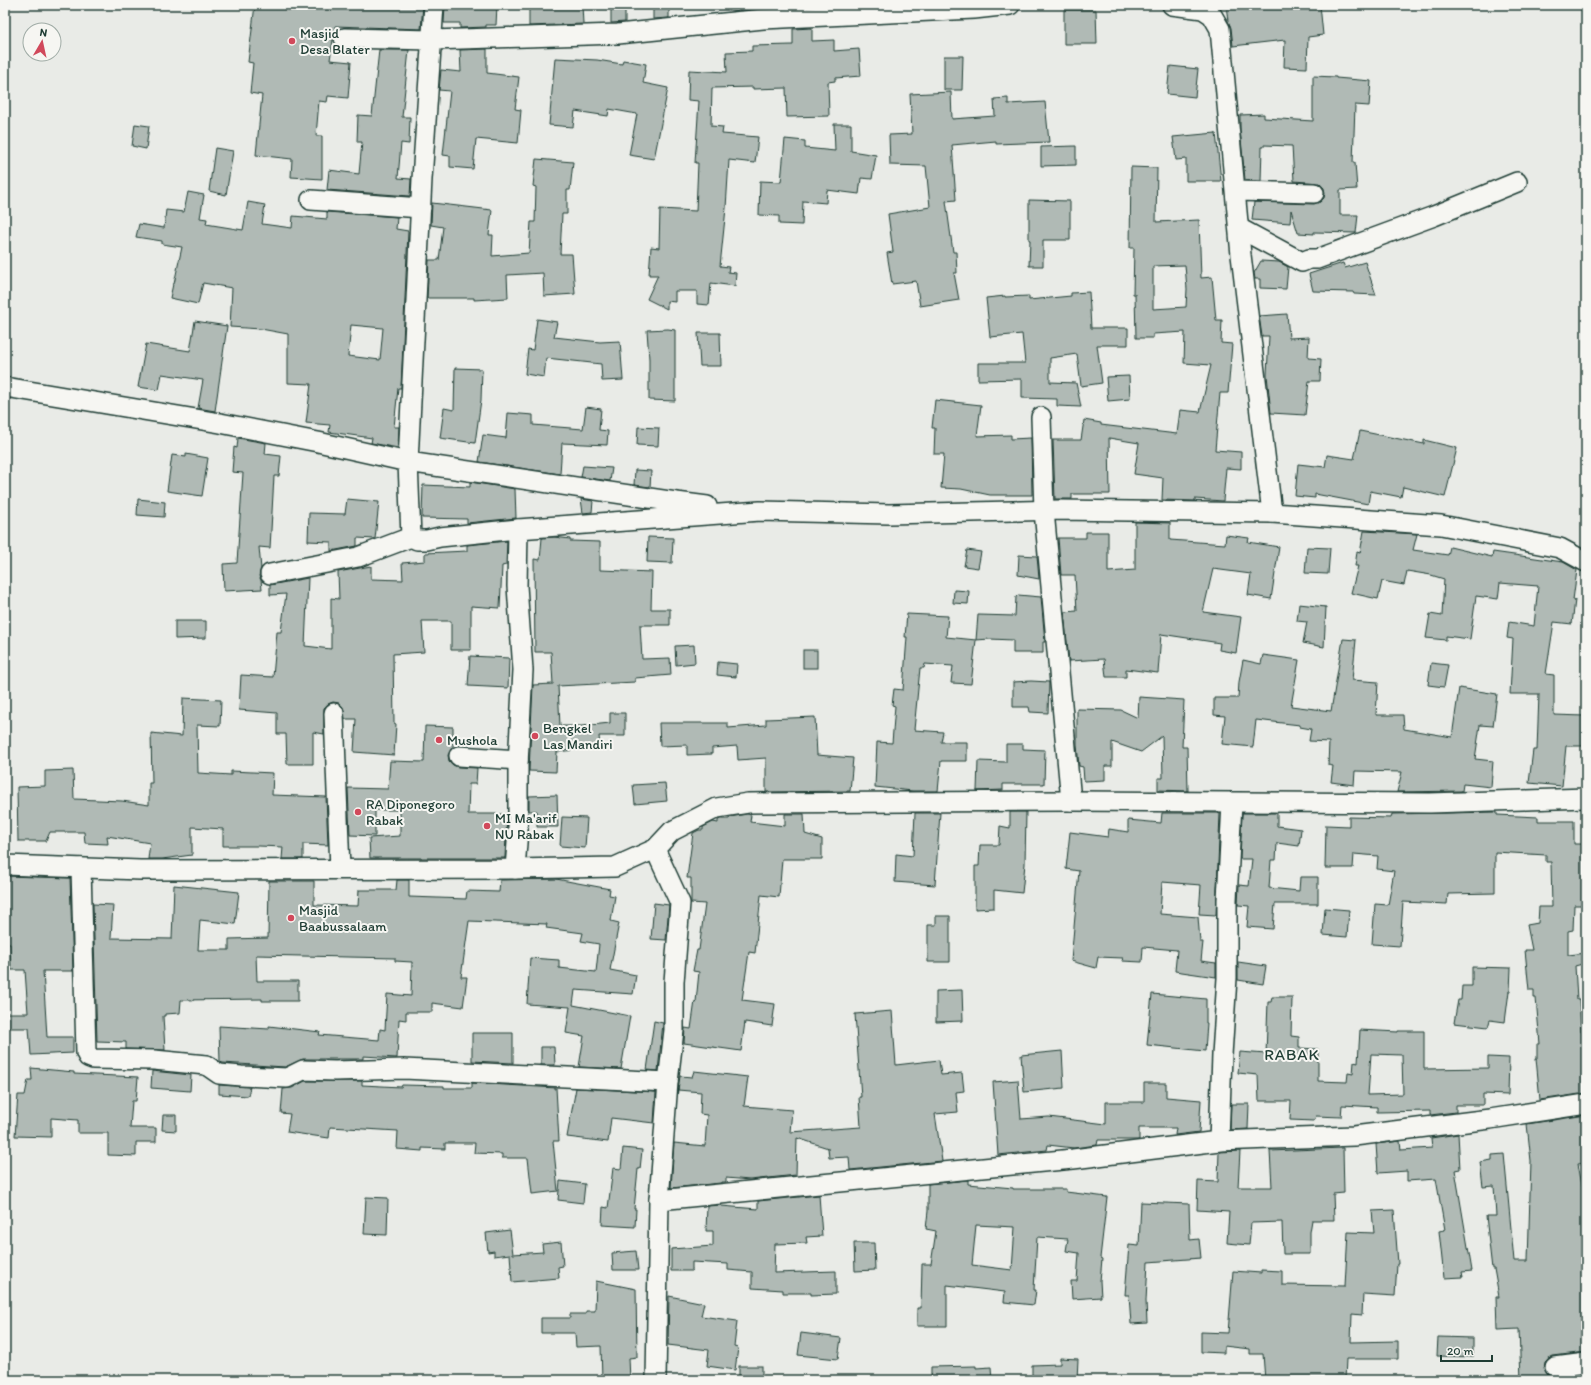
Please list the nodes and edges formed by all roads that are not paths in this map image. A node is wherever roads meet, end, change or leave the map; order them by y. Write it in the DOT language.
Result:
graph roads {
  1 [pos="434,5"];
  2 [pos="1010,5"];
  3 [pos="1172,5"];
  4 [pos="344,38"];
  5 [pos="432,40"];
  6 [pos="1517,182"];
  7 [pos="1236,191"];
  8 [pos="1314,193"];
  9 [pos="311,200"];
  10 [pos="421,208"];
  11 [pos="1239,228"];
  12 [pos="5,387"];
  13 [pos="1041,417"];
  14 [pos="408,462"];
  15 [pos="760,511"];
  16 [pos="1044,511"];
  17 [pos="1272,513"];
  18 [pos="518,529"];
  19 [pos="411,537"];
  20 [pos="1586,562"];
  21 [pos="270,574"];
  22 [pos="334,713"];
  23 [pos="459,756"];
  24 [pos="518,760"];
  25 [pos="1586,798"];
  26 [pos="1071,801"];
  27 [pos="1232,803"];
  28 [pos="655,849"];
  29 [pos="5,865"];
  30 [pos="82,868"];
  31 [pos="340,869"];
  32 [pos="515,869"];
  33 [pos="668,1082"];
  34 [pos="1586,1104"];
  35 [pos="1219,1141"];
  36 [pos="659,1200"];
  37 [pos="1586,1363"];
  38 [pos="1555,1367"];
  39 [pos="656,1380"];
  1 -- 5 [label="street"];
  2 -- 5 [label="street"];
  3 -- 7 [label="street"];
  4 -- 5 [label="street"];
  5 -- 10 [label="street"];
  6 -- 11 [label="street"];
  7 -- 8 [label="street"];
  7 -- 11 [label="street"];
  9 -- 10 [label="street"];
  10 -- 14 [label="street"];
  11 -- 17 [label="street"];
  12 -- 14 [label="street"];
  13 -- 16 [label="street"];
  14 -- 15 [label="street"];
  14 -- 19 [label="street"];
  15 -- 16 [label="street"];
  15 -- 18 [label="street"];
  16 -- 17 [label="street"];
  16 -- 26 [label="street"];
  17 -- 20 [label="street"];
  18 -- 19 [label="street"];
  18 -- 24 [label="street"];
  19 -- 21 [label="street"];
  22 -- 31 [label="street"];
  23 -- 24 [label="street"];
  24 -- 32 [label="street"];
  25 -- 27 [label="street"];
  26 -- 27 [label="street"];
  26 -- 28 [label="street"];
  27 -- 35 [label="street"];
  28 -- 32 [label="street"];
  28 -- 33 [label="street"];
  29 -- 30 [label="street"];
  30 -- 31 [label="street"];
  30 -- 33 [label="street"];
  31 -- 32 [label="street"];
  33 -- 36 [label="street"];
  34 -- 35 [label="street"];
  35 -- 36 [label="street"];
  36 -- 39 [label="street"];
  37 -- 38 [label="street"];
}
